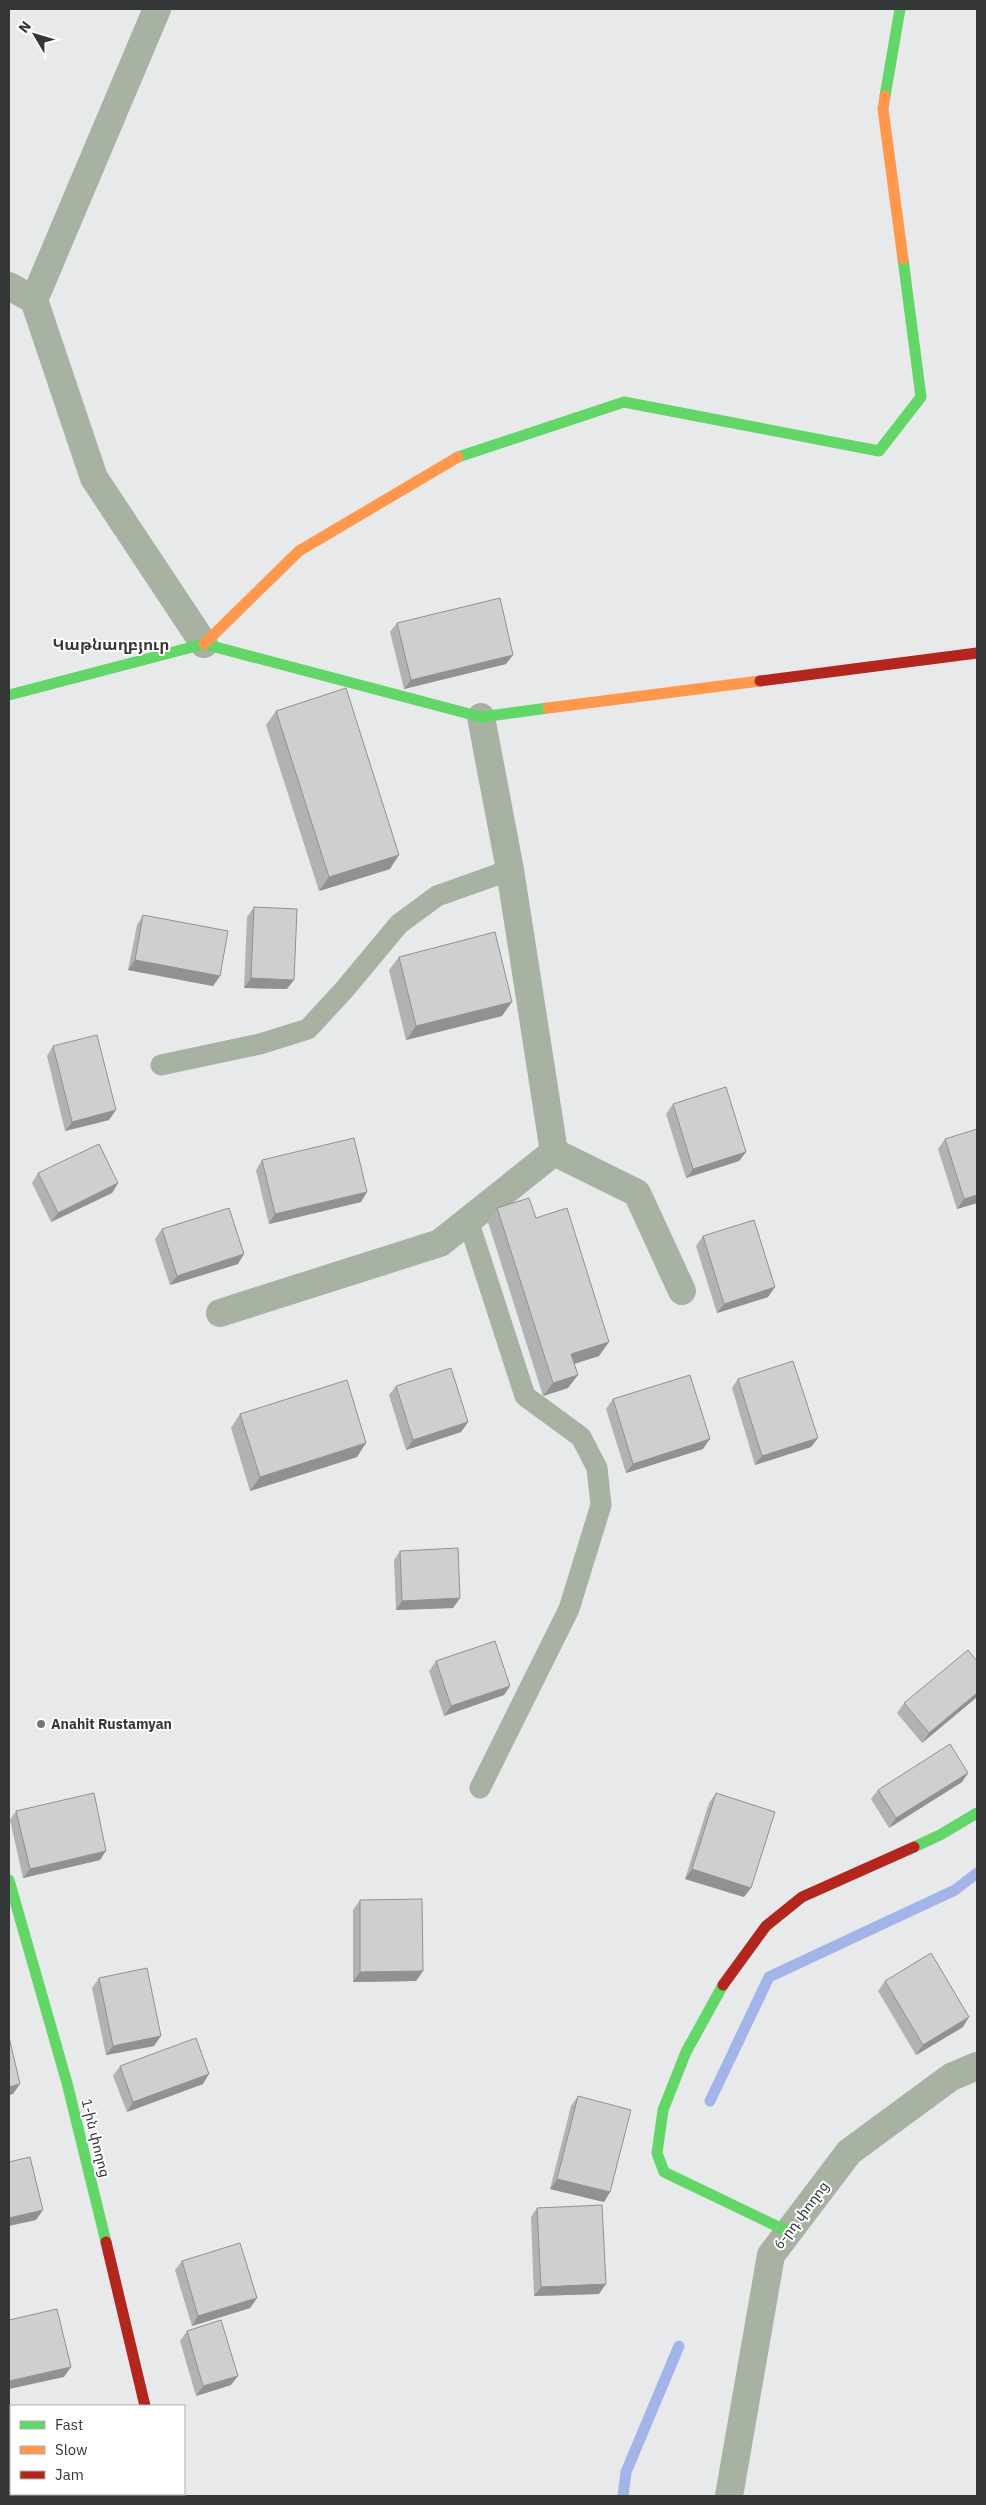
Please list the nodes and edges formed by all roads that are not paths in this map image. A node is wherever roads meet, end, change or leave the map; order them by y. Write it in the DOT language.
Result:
graph roads {
  1 [pos="156,9"];
  2 [pos="900,9"];
  3 [pos="9,286"];
  4 [pos="34,300"];
  5 [pos="204,644"];
  6 [pos="977,653"];
  7 [pos="9,695"];
  8 [pos="481,717"];
  9 [pos="510,870"];
  10 [pos="160,1065"];
  11 [pos="554,1152"];
  12 [pos="468,1220"];
  13 [pos="682,1291"];
  14 [pos="220,1313"];
  15 [pos="480,1788"];
  16 [pos="977,1813"];
  17 [pos="9,1880"];
  18 [pos="977,2066"];
  19 [pos="789,2232"];
  20 [pos="146,2405"];
  21 [pos="729,2496"];
  1 -- 4 [label="street"];
  2 -- 5 [label="street"];
  3 -- 4 [label="street"];
  4 -- 5 [label="street"];
  5 -- 7 [label="street"];
  5 -- 8 [label="street"];
  6 -- 8 [label="street"];
  8 -- 9 [label="street"];
  9 -- 10 [label="lane"];
  9 -- 11 [label="street"];
  11 -- 12 [label="street"];
  11 -- 13 [label="street"];
  12 -- 14 [label="street"];
  12 -- 15 [label="lane"];
  16 -- 19 [label="street"];
  17 -- 20 [label="street, 1-ին փողոց"];
  18 -- 19 [label="street, 6-րդ փողոց"];
  19 -- 21 [label="street, 6-րդ փողոց"];
}
